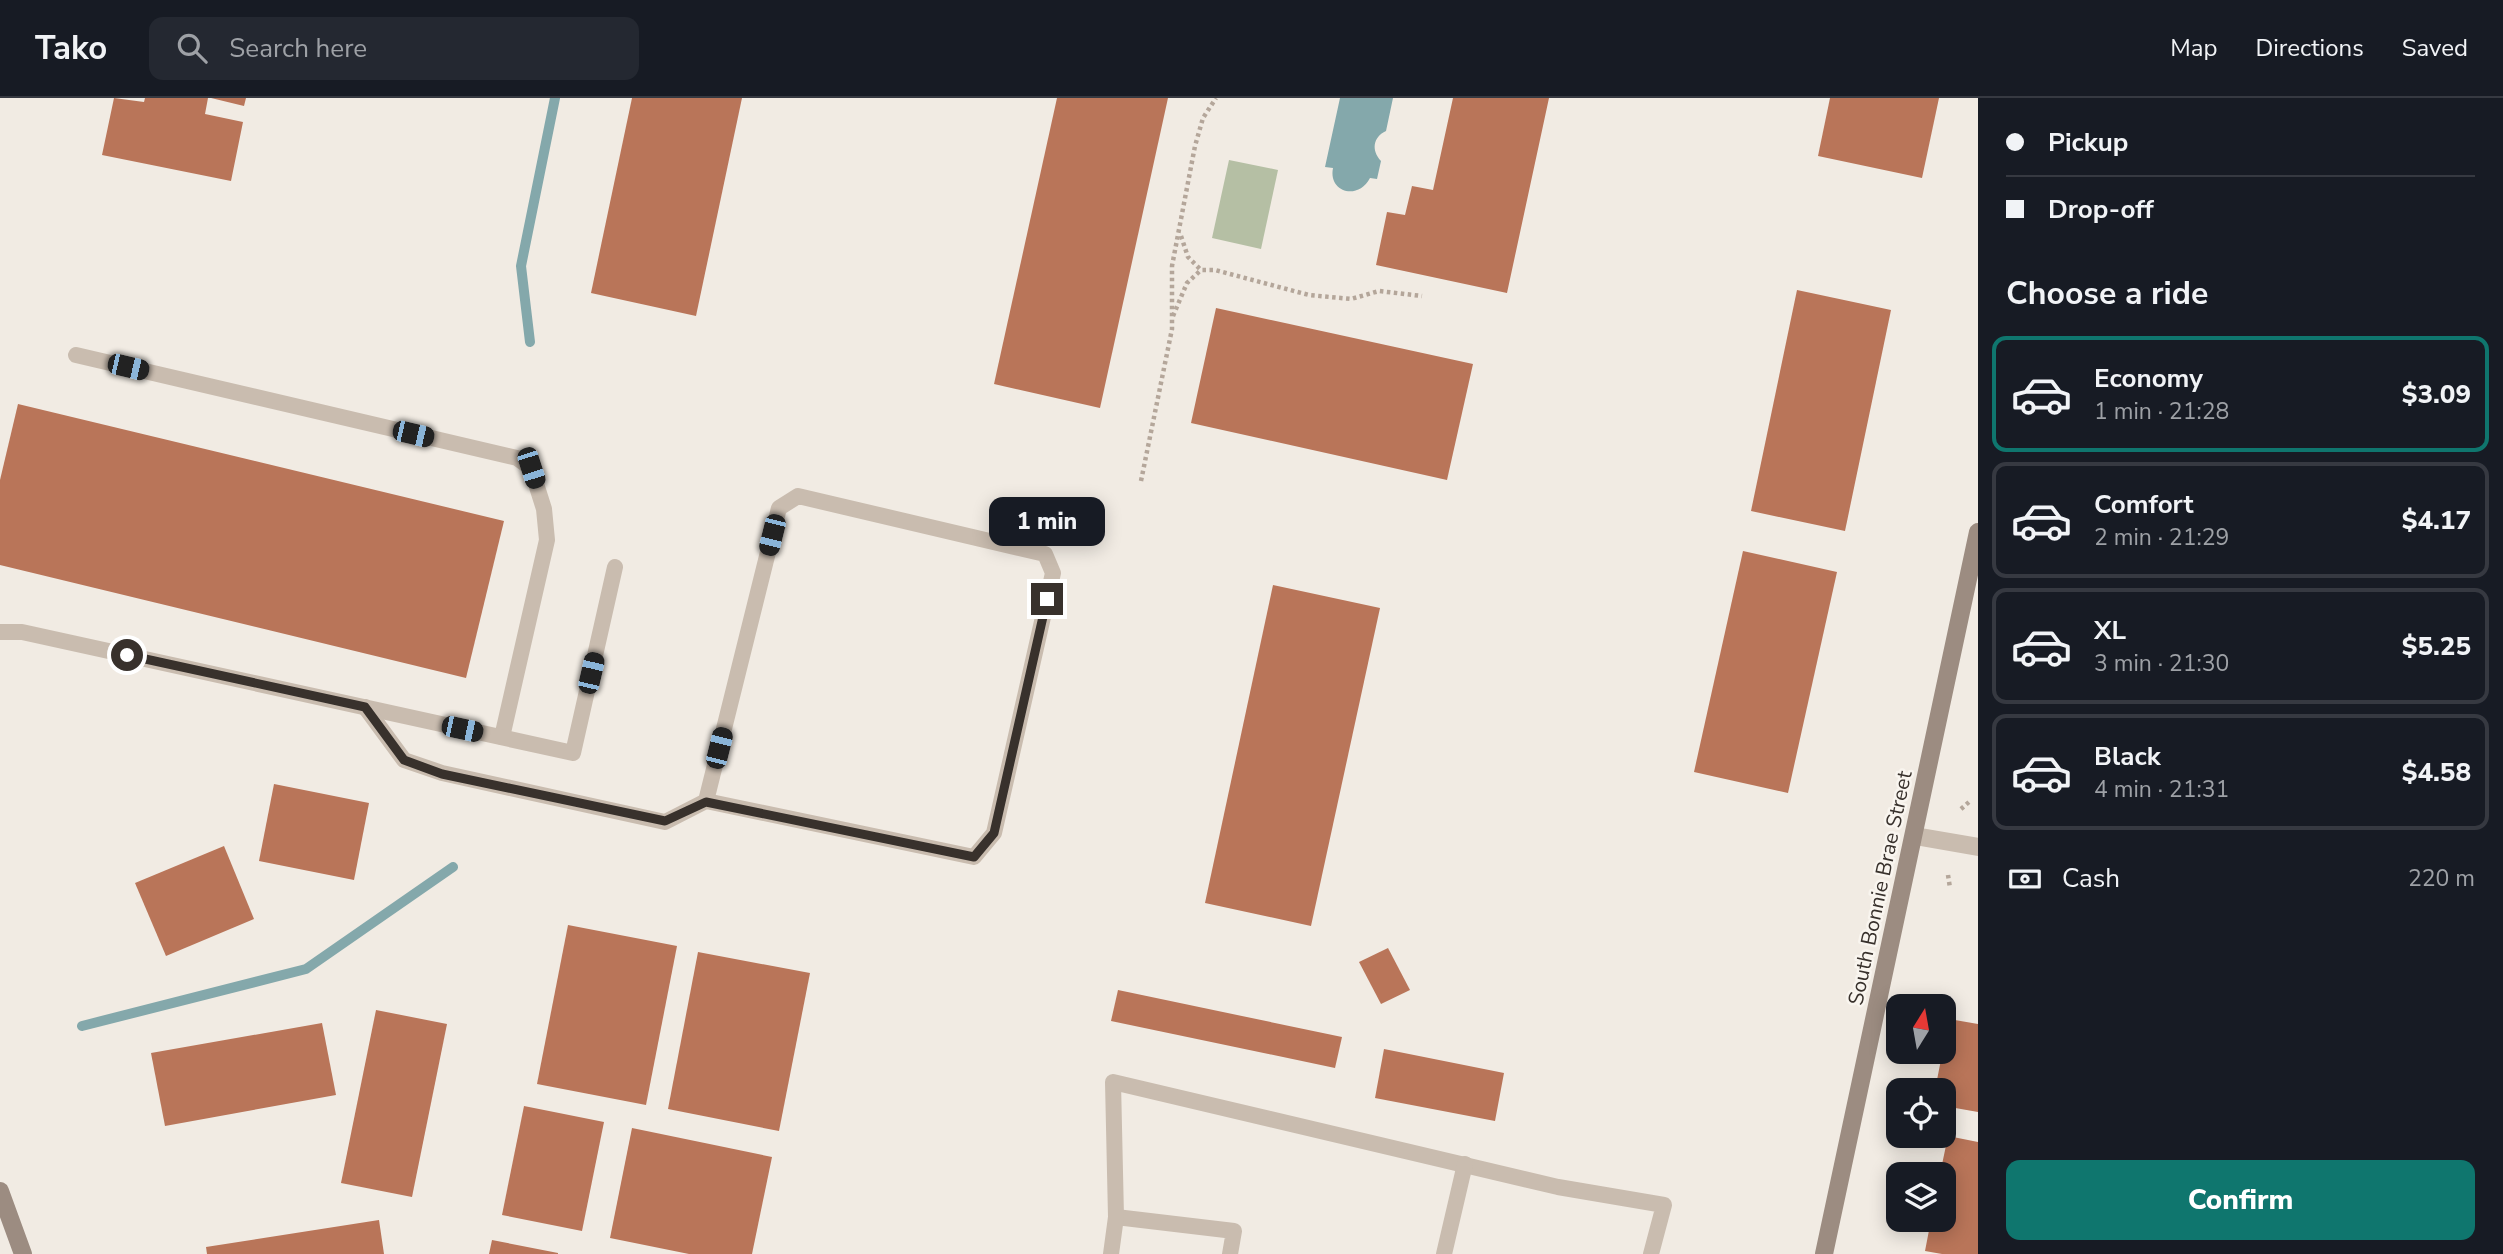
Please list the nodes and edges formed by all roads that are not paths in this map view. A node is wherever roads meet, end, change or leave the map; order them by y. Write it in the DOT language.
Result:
graph roads {
  1 [pos="76,355"];
  2 [pos="1978,532"];
  3 [pos="615,567"];
  4 [pos="0,632"];
  5 [pos="365,707"];
  6 [pos="502,737"];
  7 [pos="706,802"];
  8 [pos="1915,836"];
  9 [pos="1978,847"];
  10 [pos="1465,1164"];
  11 [pos="0,1191"];
  12 [pos="1116,1217"];
  13 [pos="23,1254"];
  14 [pos="1111,1254"];
  15 [pos="1230,1254"];
  16 [pos="1444,1254"];
  17 [pos="1651,1254"];
  18 [pos="1824,1254"];
  1 -- 6 [label="lane"];
  2 -- 8 [label="main road, South Bonnie Brae Street"];
  3 -- 6 [label="lane"];
  4 -- 5 [label="lane"];
  5 -- 6 [label="lane"];
  5 -- 7 [label="lane"];
  7 -- 7 [label="lane"];
  8 -- 9 [label="street"];
  8 -- 18 [label="main road, South Bonnie Brae Street"];
  10 -- 12 [label="lane"];
  10 -- 16 [label="lane"];
  10 -- 17 [label="lane"];
  11 -- 13 [label="main road"];
  12 -- 14 [label="lane"];
  12 -- 15 [label="lane"];
}
